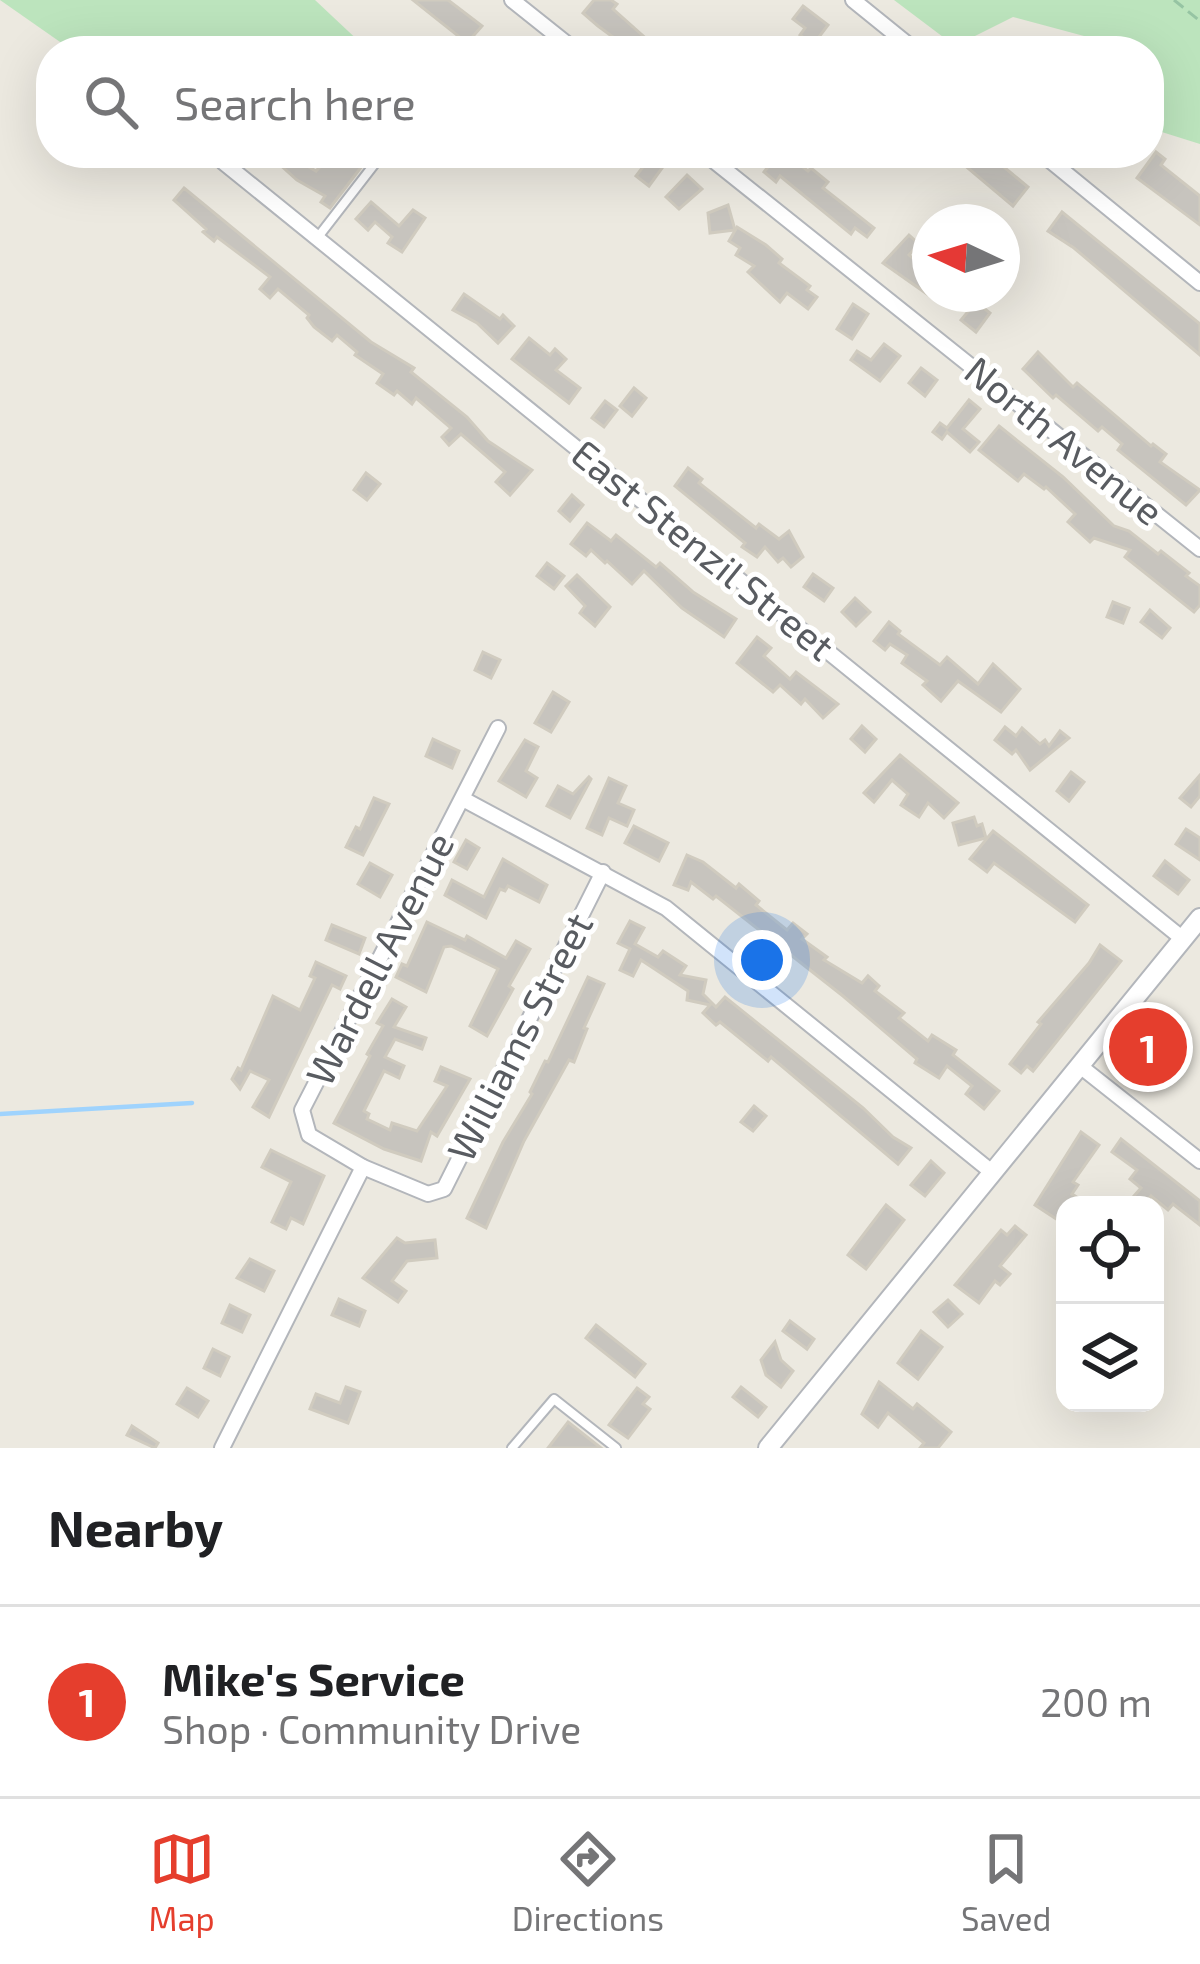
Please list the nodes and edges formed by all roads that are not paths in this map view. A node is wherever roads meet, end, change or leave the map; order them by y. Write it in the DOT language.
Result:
graph roads {
  1 [pos="512,0"];
  2 [pos="853,0"];
  3 [pos="557,36"];
  4 [pos="897,36"];
  5 [pos="232,168"];
  6 [pos="371,168"];
  7 [pos="723,168"];
  8 [pos="1059,168"];
  9 [pos="317,238"];
  10 [pos="1200,283"];
  11 [pos="1200,549"];
  12 [pos="498,728"];
  13 [pos="463,799"];
  14 [pos="603,872"];
  15 [pos="1200,920"];
  16 [pos="1184,939"];
  17 [pos="1080,1066"];
  18 [pos="1200,1161"];
  19 [pos="363,1167"];
  20 [pos="993,1173"];
  21 [pos="222,1448"];
  22 [pos="512,1448"];
  23 [pos="616,1448"];
  24 [pos="768,1448"];
  1 -- 3 [label="street"];
  2 -- 4 [label="street"];
  5 -- 9 [label="street, East Stenzil Street"];
  6 -- 9 [label="lane"];
  7 -- 11 [label="street, North Avenue"];
  8 -- 10 [label="street"];
  9 -- 16 [label="street, East Stenzil Street"];
  12 -- 13 [label="street, Wardell Avenue"];
  13 -- 14 [label="street"];
  13 -- 19 [label="street, Wardell Avenue"];
  14 -- 19 [label="street, Williams Street"];
  14 -- 20 [label="street"];
  15 -- 16 [label="street"];
  16 -- 17 [label="street"];
  17 -- 18 [label="street"];
  17 -- 20 [label="street"];
  19 -- 21 [label="street"];
  20 -- 24 [label="street"];
  22 -- 23 [label="lane"];
}
